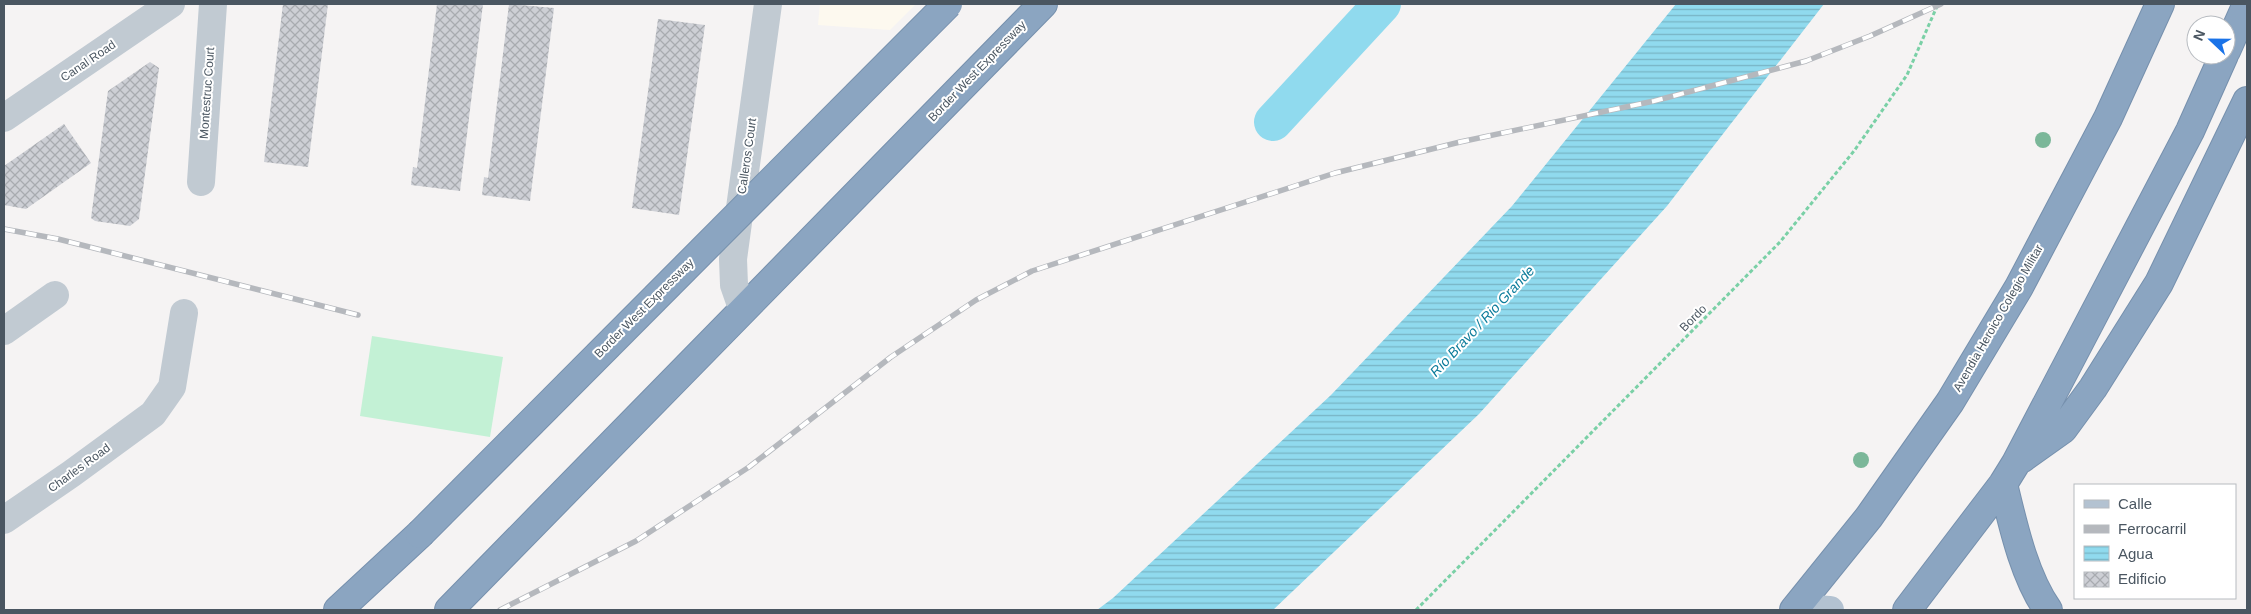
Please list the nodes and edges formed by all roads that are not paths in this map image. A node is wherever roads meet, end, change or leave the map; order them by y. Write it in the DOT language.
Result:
graph roads {
  1 [pos="171,4"];
  2 [pos="213,4"];
  3 [pos="768,4"];
  4 [pos="948,4"];
  5 [pos="1042,4"];
  6 [pos="2160,4"];
  7 [pos="2247,4"];
  8 [pos="2236,29"];
  9 [pos="2220,65"];
  10 [pos="2247,101"];
  11 [pos="4,118"];
  12 [pos="201,182"];
  13 [pos="55,295"];
  14 [pos="742,308"];
  15 [pos="184,313"];
  16 [pos="4,332"];
  17 [pos="2009,474"];
  18 [pos="4,520"];
  19 [pos="1795,609"];
  20 [pos="338,610"];
  21 [pos="449,610"];
  22 [pos="1830,610"];
  23 [pos="1907,610"];
  24 [pos="2048,610"];
  1 -- 11 [label="street, Canal Road"];
  2 -- 12 [label="street, Montestruc Court"];
  3 -- 14 [label="street, Calleros Court"];
  4 -- 20 [label="highway, Border West Expressway, bridge"];
  5 -- 21 [label="highway, Border West Expressway"];
  6 -- 19 [label="highway, Avendia Heroico Colegio Militar"];
  7 -- 8 [label="highway"];
  9 -- 17 [label="highway"];
  10 -- 17 [label="highway"];
  13 -- 16 [label="street"];
  15 -- 18 [label="street, Charles Road"];
  17 -- 23 [label="highway"];
  17 -- 24 [label="highway"];
  19 -- 22 [label="main road"];
}
